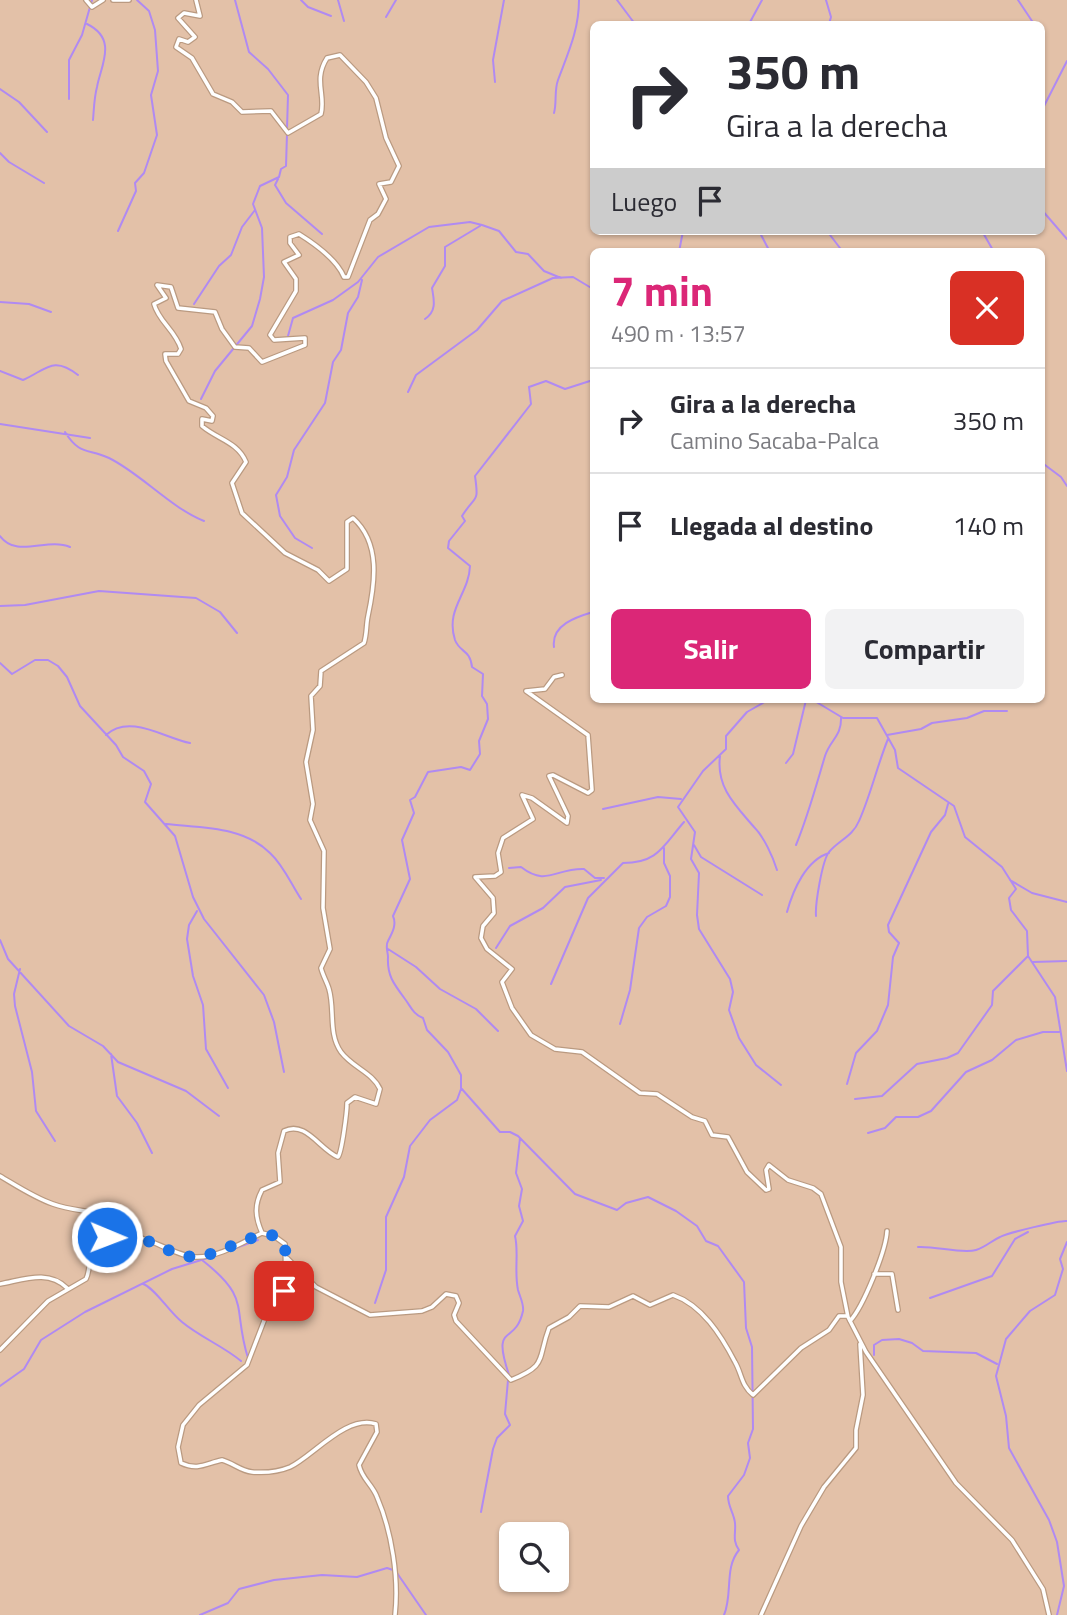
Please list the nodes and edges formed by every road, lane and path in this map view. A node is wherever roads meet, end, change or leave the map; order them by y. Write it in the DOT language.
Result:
graph roads {
  1 [pos="86,0"];
  2 [pos="103,0"];
  3 [pos="113,0"];
  4 [pos="129,0"];
  5 [pos="196,0"];
  6 [pos="562,675"];
  7 [pos="0,1176"];
  8 [pos="887,1231"];
  9 [pos="262,1233"];
  10 [pos="130,1234"];
  11 [pos="286,1257"];
  12 [pos="874,1274"];
  13 [pos="0,1284"];
  14 [pos="67,1288"];
  15 [pos="898,1310"];
  16 [pos="849,1319"];
  17 [pos="860,1342"];
  18 [pos="0,1350"];
  19 [pos="395,1615"];
  20 [pos="761,1615"];
  21 [pos="1049,1615"];
  1 -- 2 [label="street"];
  3 -- 4 [label="street"];
  5 -- 9 [label="street"];
  6 -- 16 [label="street"];
  7 -- 10 [label="street"];
  8 -- 12 [label="street"];
  9 -- 10 [label="street"];
  9 -- 11 [label="street"];
  10 -- 14 [label="street"];
  11 -- 16 [label="street"];
  11 -- 19 [label="street"];
  12 -- 15 [label="street"];
  12 -- 16 [label="street"];
  13 -- 14 [label="street"];
  14 -- 18 [label="street"];
  16 -- 17 [label="street"];
  17 -- 20 [label="street"];
  17 -- 21 [label="street"];
}
